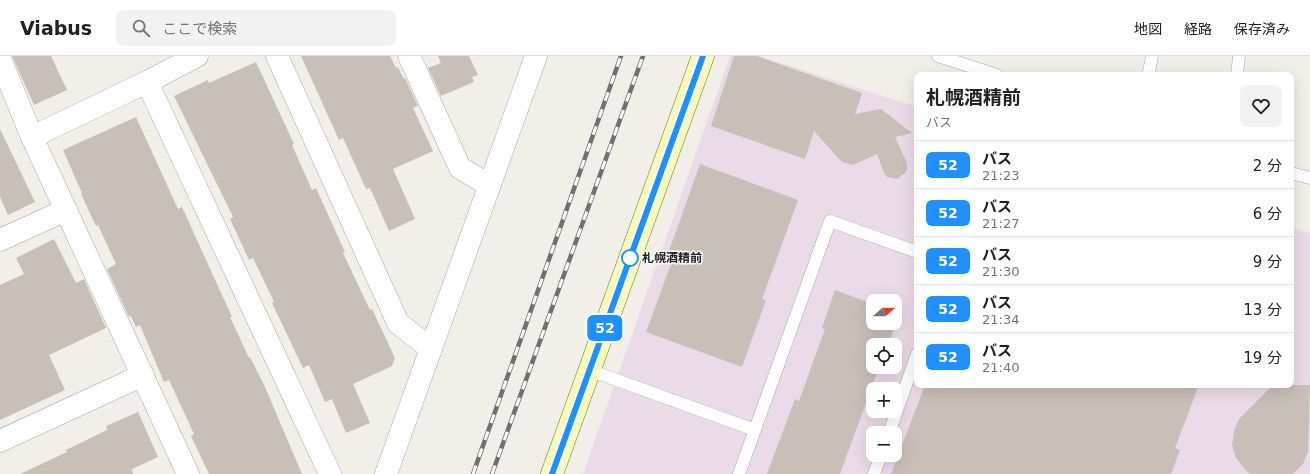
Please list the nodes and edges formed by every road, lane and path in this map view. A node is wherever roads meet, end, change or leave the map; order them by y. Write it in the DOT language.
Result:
graph roads {
  1 [pos="197,56"];
  2 [pos="277,56"];
  3 [pos="410,56"];
  4 [pos="536,56"];
  5 [pos="703,56"];
  6 [pos="938,56"];
  7 [pos="1152,56"];
  8 [pos="1239,56"];
  9 [pos="0,59"];
  10 [pos="988,72"];
  11 [pos="1149,72"];
  12 [pos="1237,72"];
  13 [pos="147,82"];
  14 [pos="32,137"];
  15 [pos="1294,174"];
  16 [pos="1310,178"];
  17 [pos="489,185"];
  18 [pos="66,210"];
  19 [pos="0,240"];
  20 [pos="914,251"];
  21 [pos="431,349"];
  22 [pos="914,362"];
  23 [pos="590,370"];
  24 [pos="143,375"];
  25 [pos="891,426"];
  26 [pos="755,430"];
  27 [pos="0,441"];
  28 [pos="878,462"];
  29 [pos="188,474"];
  30 [pos="330,474"];
  31 [pos="386,474"];
  32 [pos="552,474"];
  33 [pos="739,474"];
  34 [pos="874,474"];
  1 -- 13 [label="street"];
  2 -- 21 [label="street"];
  3 -- 17 [label="street"];
  4 -- 17 [label="street"];
  5 -- 23 [label="street"];
  6 -- 10 [label="lane"];
  7 -- 11 [label="lane"];
  8 -- 12 [label="lane"];
  9 -- 14 [label="street"];
  13 -- 14 [label="street"];
  13 -- 30 [label="street"];
  14 -- 18 [label="street"];
  15 -- 16 [label="lane"];
  17 -- 21 [label="street"];
  18 -- 19 [label="street"];
  18 -- 24 [label="street"];
  20 -- 26 [label="lane"];
  21 -- 31 [label="street"];
  22 -- 25 [label="lane"];
  23 -- 26 [label="lane"];
  23 -- 32 [label="street"];
  24 -- 27 [label="street"];
  24 -- 29 [label="street"];
  26 -- 33 [label="lane"];
  28 -- 34 [label="lane"];
}
